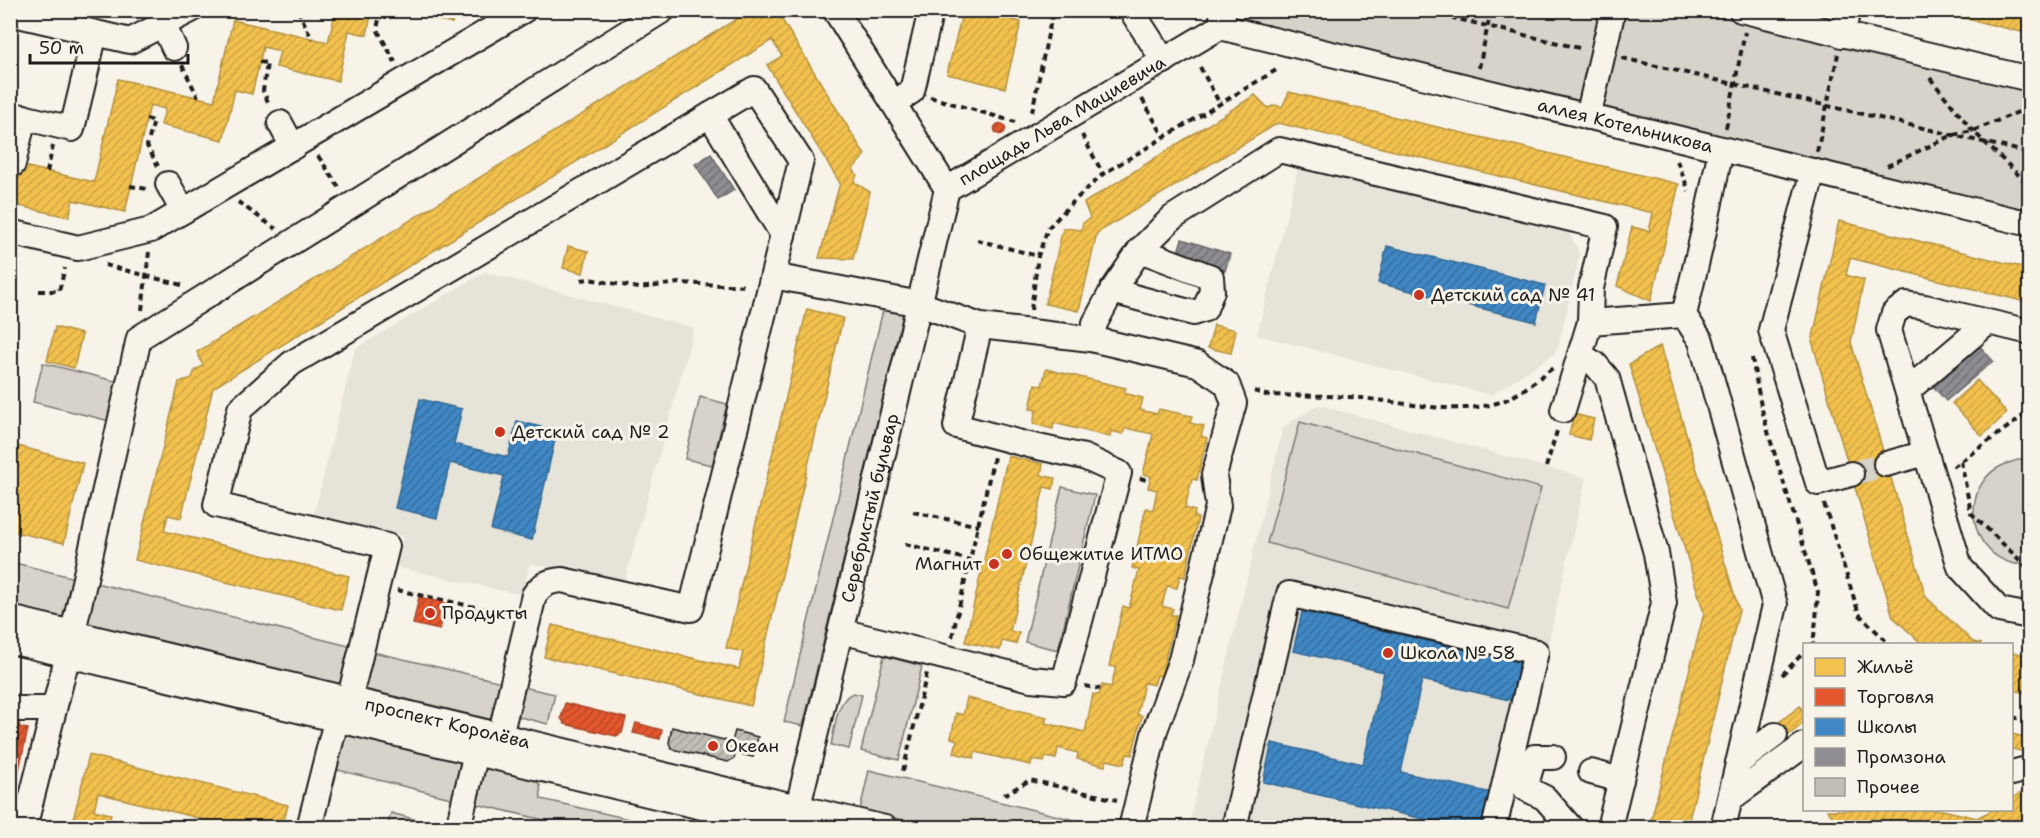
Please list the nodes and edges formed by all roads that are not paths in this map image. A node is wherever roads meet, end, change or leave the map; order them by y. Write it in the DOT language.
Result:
graph roads {
  1 [pos="191,10"];
  2 [pos="835,10"];
  3 [pos="931,10"];
  4 [pos="1131,10"];
  5 [pos="1613,10"];
  6 [pos="1848,10"];
  7 [pos="1746,11"];
  8 [pos="518,12"];
  9 [pos="10,13"];
  10 [pos="648,14"];
  11 [pos="1215,17"];
  12 [pos="163,24"];
  13 [pos="95,33"];
  14 [pos="1842,35"];
  15 [pos="174,48"];
  16 [pos="1164,61"];
  17 [pos="2030,80"];
  18 [pos="903,97"];
  19 [pos="710,115"];
  20 [pos="17,116"];
  21 [pos="1588,117"];
  22 [pos="280,123"];
  23 [pos="299,143"];
  24 [pos="1721,149"];
  25 [pos="13,164"];
  26 [pos="1813,171"];
  27 [pos="168,184"];
  28 [pos="947,189"];
  29 [pos="183,211"];
  30 [pos="2030,224"];
  31 [pos="10,232"];
  32 [pos="783,235"];
  33 [pos="1140,250"];
  34 [pos="772,282"];
  35 [pos="1112,291"];
  36 [pos="920,304"];
  37 [pos="1684,315"];
  38 [pos="1590,322"];
  39 [pos="1987,323"];
  40 [pos="980,326"];
  41 [pos="2030,332"];
  42 [pos="1091,339"];
  43 [pos="1580,355"];
  44 [pos="1908,390"];
  45 [pos="1563,410"];
  46 [pos="1926,453"];
  47 [pos="1886,464"];
  48 [pos="1851,474"];
  49 [pos="2030,616"];
  50 [pos="10,618"];
  51 [pos="841,631"];
  52 [pos="10,640"];
  53 [pos="70,644"];
  54 [pos="10,709"];
  55 [pos="54,709"];
  56 [pos="343,709"];
  57 [pos="1775,735"];
  58 [pos="488,744"];
  59 [pos="1803,746"];
  60 [pos="1553,758"];
  61 [pos="1738,763"];
  62 [pos="2030,768"];
  63 [pos="1591,772"];
  64 [pos="2013,773"];
  65 [pos="1621,780"];
  66 [pos="1730,799"];
  67 [pos="1134,816"];
  68 [pos="794,821"];
  69 [pos="24,828"];
  70 [pos="309,828"];
  71 [pos="458,828"];
  72 [pos="885,828"];
  73 [pos="1234,828"];
  74 [pos="1494,828"];
  75 [pos="1571,828"];
  76 [pos="1610,828"];
  77 [pos="1723,828"];
  1 -- 12 [label="street"];
  2 -- 18 [label="street, площадь Льва Мациевича"];
  3 -- 18 [label="street"];
  4 -- 16 [label="street"];
  5 -- 21 [label="street"];
  6 -- 14 [label="street"];
  7 -- 14 [label="street"];
  8 -- 23 [label="street"];
  9 -- 13 [label="street"];
  10 -- 53 [label="street"];
  11 -- 16 [label="street, площадь Льва Мациевича"];
  11 -- 21 [label="street, аллея Котельникова"];
  12 -- 13 [label="street"];
  12 -- 15 [label="street"];
  13 -- 20 [label="street"];
  14 -- 17 [label="street"];
  16 -- 28 [label="street, площадь Льва Мациевича"];
  18 -- 28 [label="street, площадь Льва Мациевича"];
  19 -- 32 [label="street"];
  19 -- 32 [label="street"];
  19 -- 56 [label="street"];
  20 -- 25 [label="street"];
  21 -- 24 [label="street, аллея Котельникова"];
  22 -- 23 [label="street"];
  23 -- 29 [label="street"];
  24 -- 26 [label="street, аллея Котельникова"];
  24 -- 37 [label="street"];
  26 -- 30 [label="street, аллея Котельникова"];
  26 -- 48 [label="street"];
  27 -- 29 [label="street"];
  28 -- 36 [label="street, Серебристый бульвар"];
  29 -- 31 [label="street"];
  32 -- 34 [label="street"];
  33 -- 35 [label="street"];
  33 -- 35 [label="street"];
  33 -- 38 [label="street"];
  34 -- 36 [label="street"];
  34 -- 58 [label="street"];
  35 -- 42 [label="street"];
  36 -- 40 [label="street"];
  36 -- 51 [label="street, Серебристый бульвар"];
  37 -- 38 [label="street"];
  37 -- 61 [label="street"];
  38 -- 43 [label="street"];
  39 -- 41 [label="street"];
  39 -- 44 [label="street"];
  39 -- 44 [label="street"];
  40 -- 42 [label="street"];
  40 -- 51 [label="street"];
  42 -- 67 [label="street"];
  43 -- 45 [label="street"];
  43 -- 65 [label="street"];
  44 -- 46 [label="street"];
  46 -- 47 [label="street"];
  46 -- 49 [label="street"];
  50 -- 53 [label="street, проспект Королёва"];
  51 -- 68 [label="street, Серебристый бульвар"];
  52 -- 53 [label="street, проспект Королёва"];
  53 -- 55 [label="street"];
  53 -- 56 [label="street, проспект Королёва"];
  54 -- 55 [label="street"];
  55 -- 69 [label="street"];
  56 -- 58 [label="street, проспект Королёва"];
  56 -- 70 [label="street"];
  57 -- 61 [label="street"];
  58 -- 68 [label="street, проспект Королёва"];
  58 -- 71 [label="street"];
  59 -- 66 [label="street"];
  60 -- 75 [label="street"];
  61 -- 66 [label="street"];
  62 -- 64 [label="street"];
  63 -- 65 [label="street"];
  65 -- 76 [label="street"];
  66 -- 77 [label="street"];
  68 -- 72 [label="street, проспект Королёва"];
  73 -- 74 [label="street"];
}
